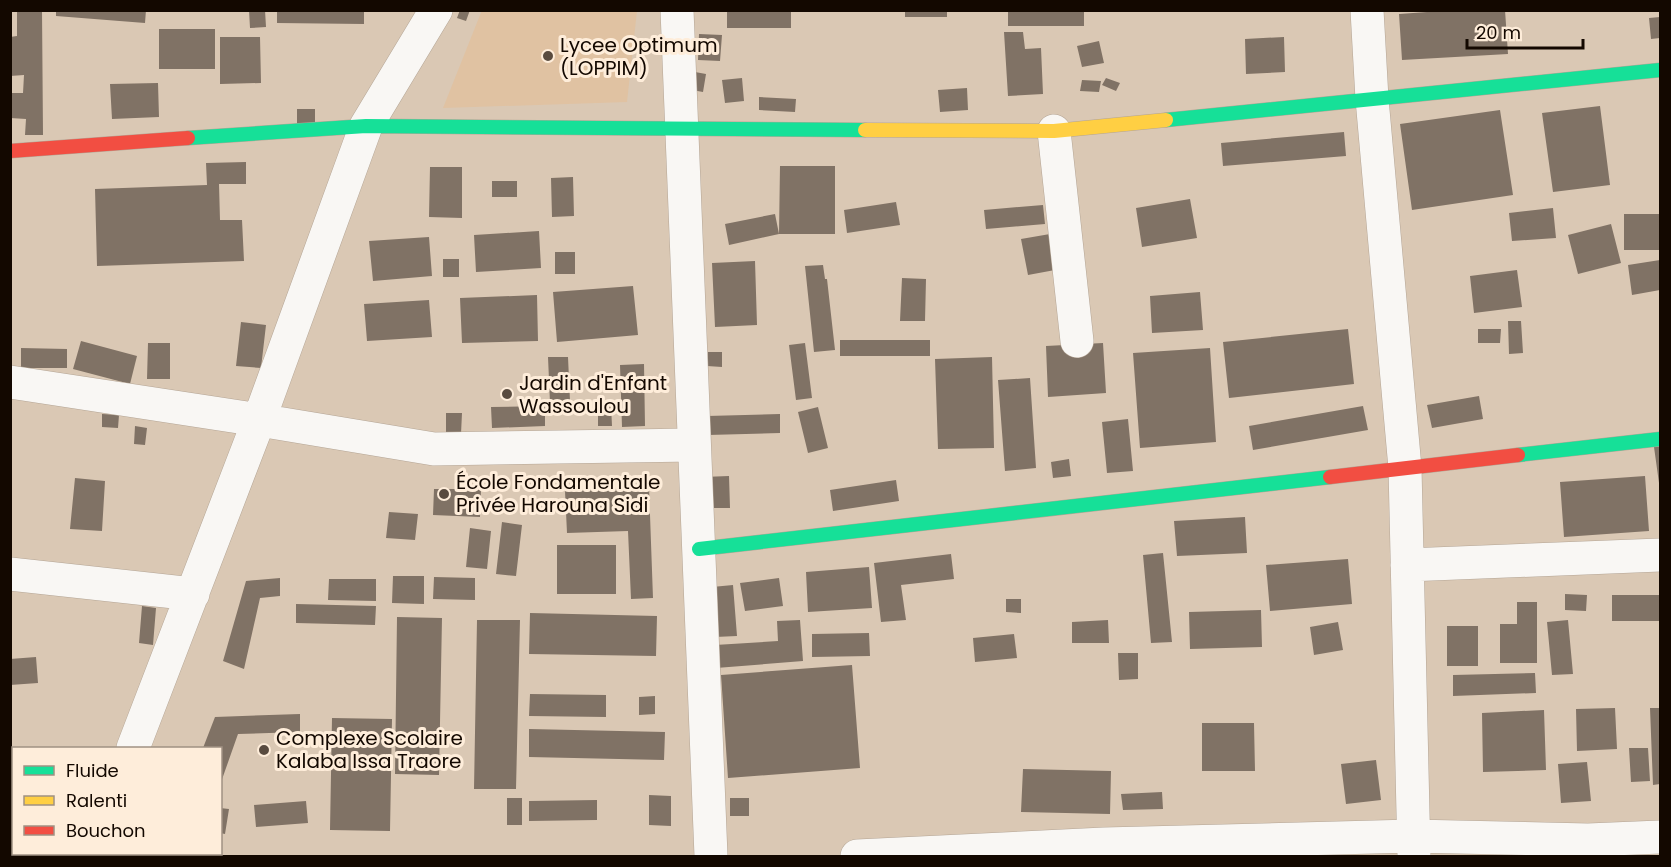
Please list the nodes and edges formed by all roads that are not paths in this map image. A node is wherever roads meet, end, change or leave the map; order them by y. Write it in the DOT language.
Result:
graph roads {
  1 [pos="436,10"];
  2 [pos="677,10"];
  3 [pos="1367,10"];
  4 [pos="1660,70"];
  5 [pos="1372,99"];
  6 [pos="366,126"];
  7 [pos="682,128"];
  8 [pos="1054,131"];
  9 [pos="10,151"];
  10 [pos="1077,341"];
  11 [pos="10,382"];
  12 [pos="260,420"];
  13 [pos="1660,439"];
  14 [pos="694,445"];
  15 [pos="1406,468"];
  16 [pos="699,549"];
  17 [pos="1660,555"];
  18 [pos="1407,565"];
  19 [pos="10,574"];
  20 [pos="193,594"];
  21 [pos="134,747"];
  22 [pos="1660,837"];
  23 [pos="1413,846"];
  24 [pos="1104,850"];
  25 [pos="940,854"];
  26 [pos="93,855"];
  27 [pos="185,856"];
  28 [pos="711,856"];
  29 [pos="857,856"];
  1 -- 6 [label="street"];
  2 -- 7 [label="street"];
  3 -- 5 [label="street"];
  4 -- 5 [label="street"];
  5 -- 8 [label="street"];
  5 -- 15 [label="street"];
  6 -- 7 [label="street"];
  6 -- 9 [label="street"];
  6 -- 12 [label="street"];
  7 -- 8 [label="street"];
  7 -- 14 [label="street"];
  8 -- 10 [label="street"];
  11 -- 12 [label="street"];
  12 -- 14 [label="street"];
  12 -- 20 [label="street"];
  13 -- 15 [label="street"];
  14 -- 16 [label="street"];
  15 -- 16 [label="street"];
  15 -- 18 [label="street"];
  16 -- 28 [label="street"];
  17 -- 18 [label="street"];
  18 -- 23 [label="street"];
  19 -- 20 [label="street"];
  20 -- 21 [label="street"];
  22 -- 23 [label="street"];
  23 -- 24 [label="street"];
  24 -- 25 [label="street"];
  25 -- 29 [label="street"];
  26 -- 27 [label="street"];
}
